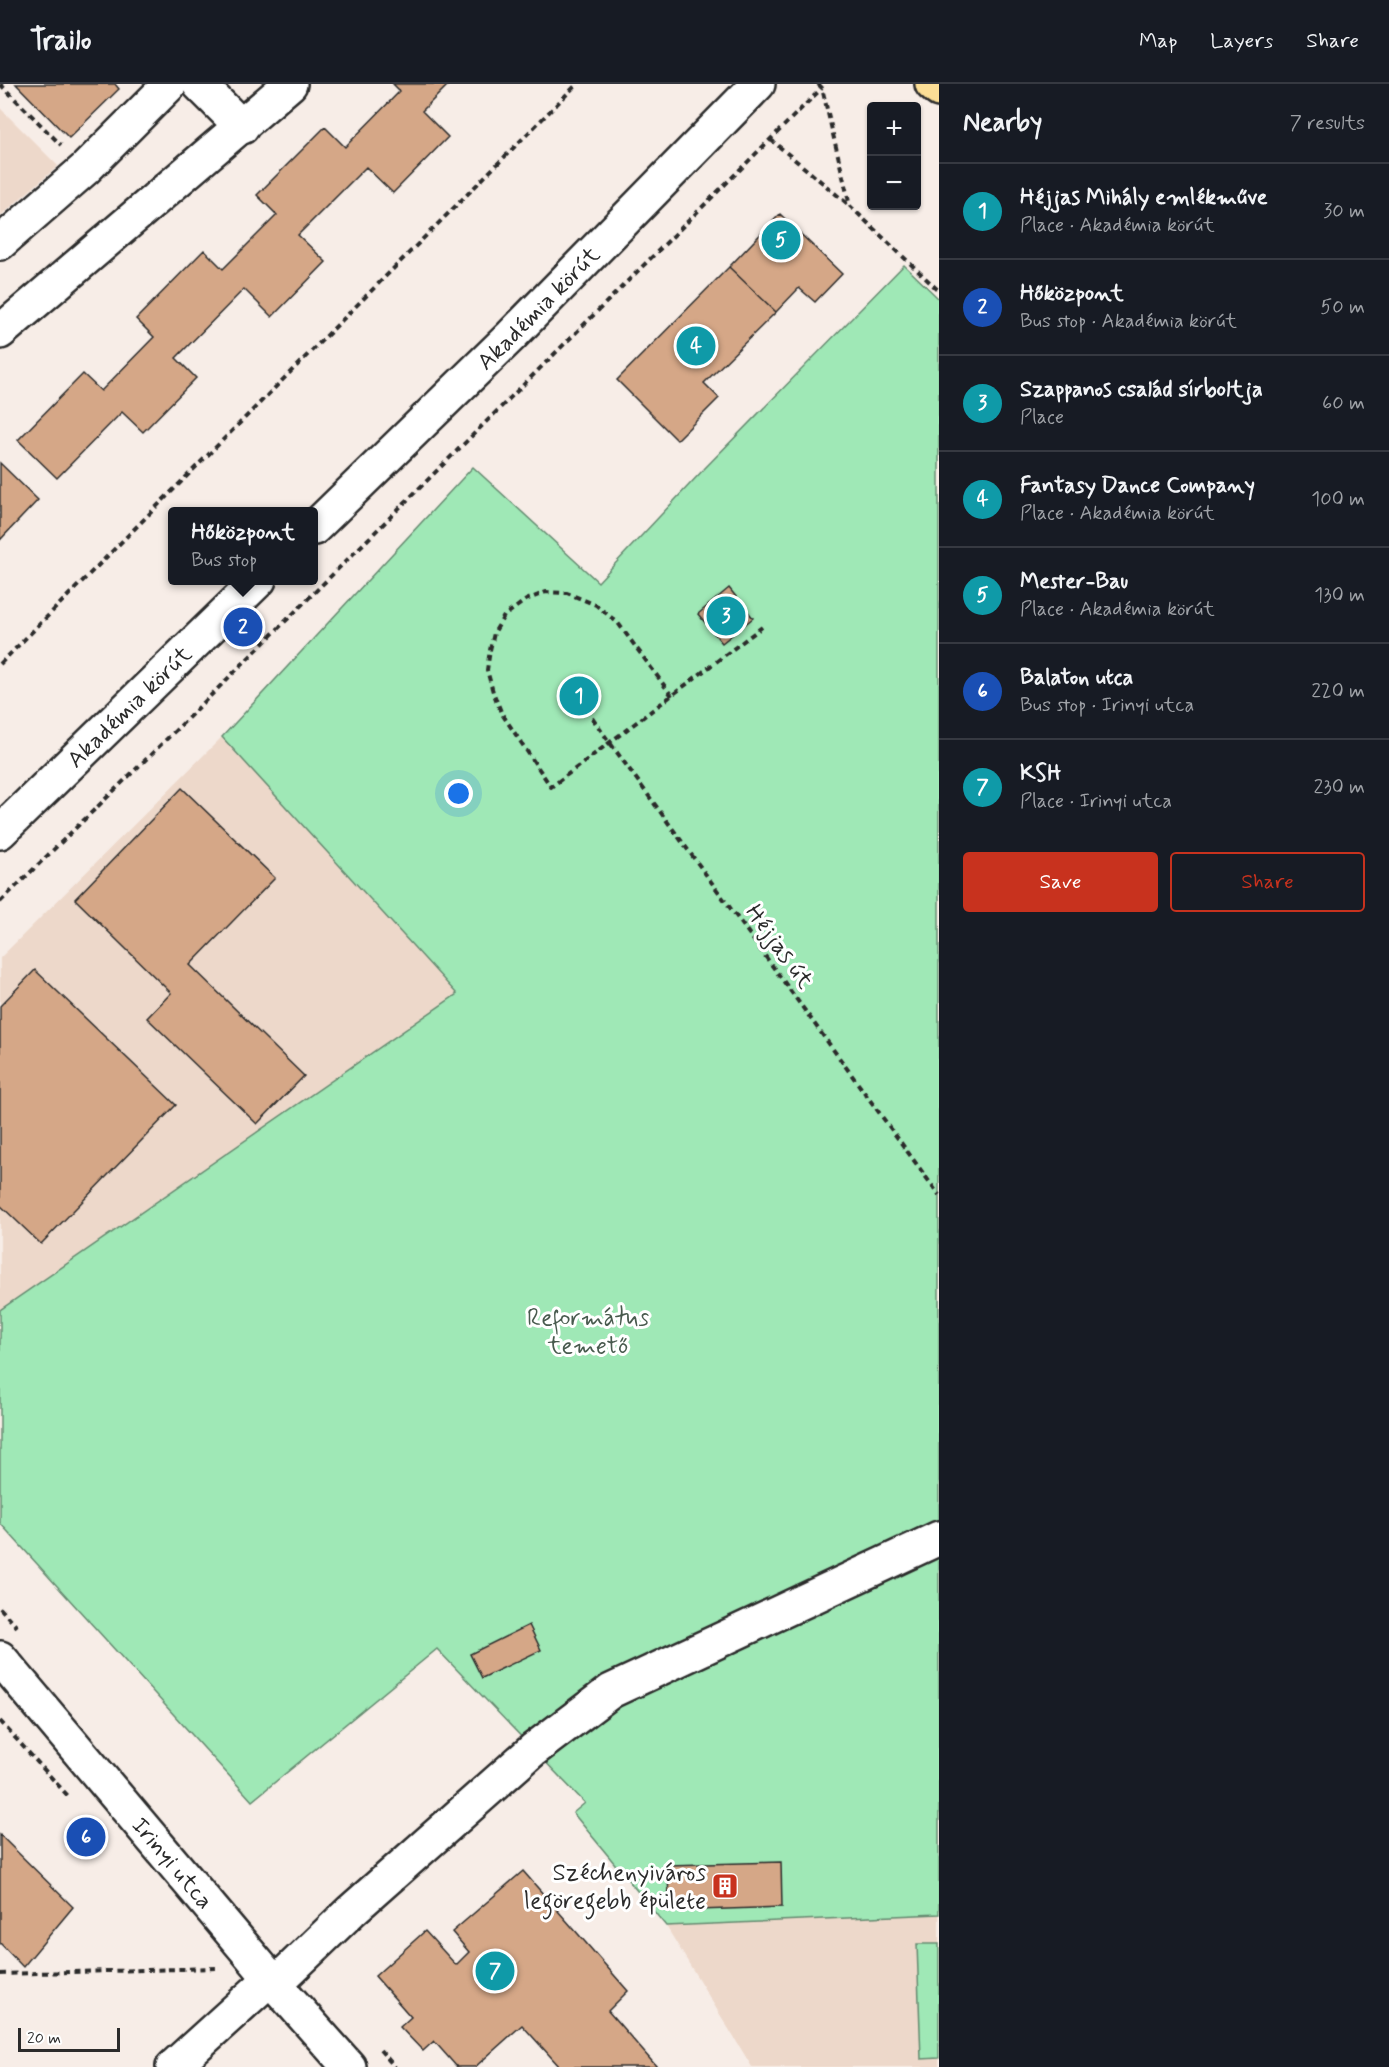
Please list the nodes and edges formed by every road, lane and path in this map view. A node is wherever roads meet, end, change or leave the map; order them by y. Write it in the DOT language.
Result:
graph roads {
  1 [pos="0,84"];
  2 [pos="170,84"];
  3 [pos="199,84"];
  4 [pos="290,84"];
  5 [pos="577,84"];
  6 [pos="758,84"];
  7 [pos="932,84"];
  8 [pos="820,86"];
  9 [pos="939,90"];
  10 [pos="242,127"];
  11 [pos="770,139"];
  12 [pos="85,169"];
  13 [pos="850,206"];
  14 [pos="0,243"];
  15 [pos="939,291"];
  16 [pos="0,332"];
  17 [pos="318,524"];
  18 [pos="254,585"];
  19 [pos="762,627"];
  20 [pos="0,664"];
  21 [pos="672,696"];
  22 [pos="592,718"];
  23 [pos="610,743"];
  24 [pos="0,832"];
  25 [pos="0,902"];
  26 [pos="939,1195"];
  27 [pos="939,1538"];
  28 [pos="0,1658"];
  29 [pos="224,1968"];
  30 [pos="0,1974"];
  31 [pos="273,1981"];
  32 [pos="173,2067"];
  33 [pos="349,2067"];
  1 -- 12 [label="path"];
  2 -- 12 [label="street"];
  3 -- 10 [label="street"];
  4 -- 10 [label="street"];
  5 -- 20 [label="path"];
  6 -- 17 [label="street, Akadémia körút"];
  7 -- 9 [label="main road"];
  8 -- 11 [label="path"];
  8 -- 13 [label="path"];
  10 -- 16 [label="street"];
  11 -- 13 [label="path"];
  11 -- 25 [label="path"];
  12 -- 14 [label="street"];
  13 -- 15 [label="path"];
  18 -- 24 [label="street, Akadémia körút"];
  19 -- 21 [label="path"];
  21 -- 23 [label="path"];
  21 -- 23 [label="path"];
  22 -- 23 [label="path, Héjjas út"];
  23 -- 26 [label="path, Héjjas út"];
  27 -- 31 [label="street"];
  28 -- 31 [label="street, Irinyi utca"];
  29 -- 30 [label="path"];
  31 -- 32 [label="street"];
  31 -- 33 [label="street, Irinyi utca"];
}
